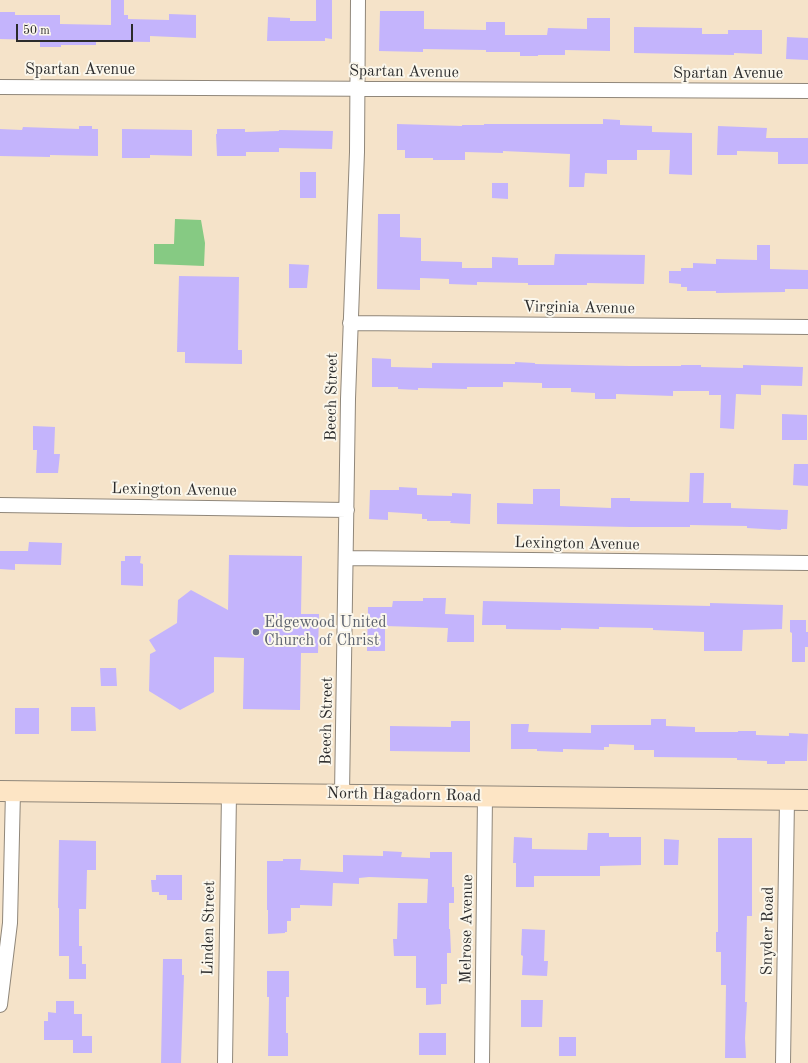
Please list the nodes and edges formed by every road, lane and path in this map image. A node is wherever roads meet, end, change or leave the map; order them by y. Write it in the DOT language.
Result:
graph roads {
  1 [pos="358,0"];
  2 [pos="0,87"];
  3 [pos="357,88"];
  4 [pos="808,91"];
  5 [pos="350,323"];
  6 [pos="808,327"];
  7 [pos="0,505"];
  8 [pos="347,510"];
  9 [pos="346,558"];
  10 [pos="808,564"];
  11 [pos="6,791"];
  12 [pos="229,793"];
  13 [pos="342,794"];
  14 [pos="485,796"];
  15 [pos="787,799"];
  16 [pos="808,800"];
  17 [pos="0,1005"];
  18 [pos="224,1063"];
  19 [pos="482,1063"];
  20 [pos="783,1063"];
  1 -- 3 [label="street, Beech Street"];
  2 -- 3 [label="street, Spartan Avenue"];
  3 -- 4 [label="street, Spartan Avenue"];
  3 -- 5 [label="street, Beech Street"];
  5 -- 6 [label="street, Virginia Avenue"];
  5 -- 8 [label="street, Beech Street"];
  7 -- 8 [label="street, Lexington Avenue"];
  8 -- 9 [label="street, Beech Street"];
  9 -- 10 [label="street, Lexington Avenue"];
  9 -- 13 [label="street, Beech Street"];
  11 -- 12 [label="street, North Hagadorn Road"];
  11 -- 17 [label="street"];
  12 -- 13 [label="street, North Hagadorn Road"];
  12 -- 18 [label="street, Linden Street"];
  13 -- 14 [label="street, North Hagadorn Road"];
  14 -- 15 [label="street, North Hagadorn Road"];
  14 -- 19 [label="street, Melrose Avenue"];
  15 -- 16 [label="street, North Hagadorn Road"];
  15 -- 20 [label="street, Snyder Road"];
}
